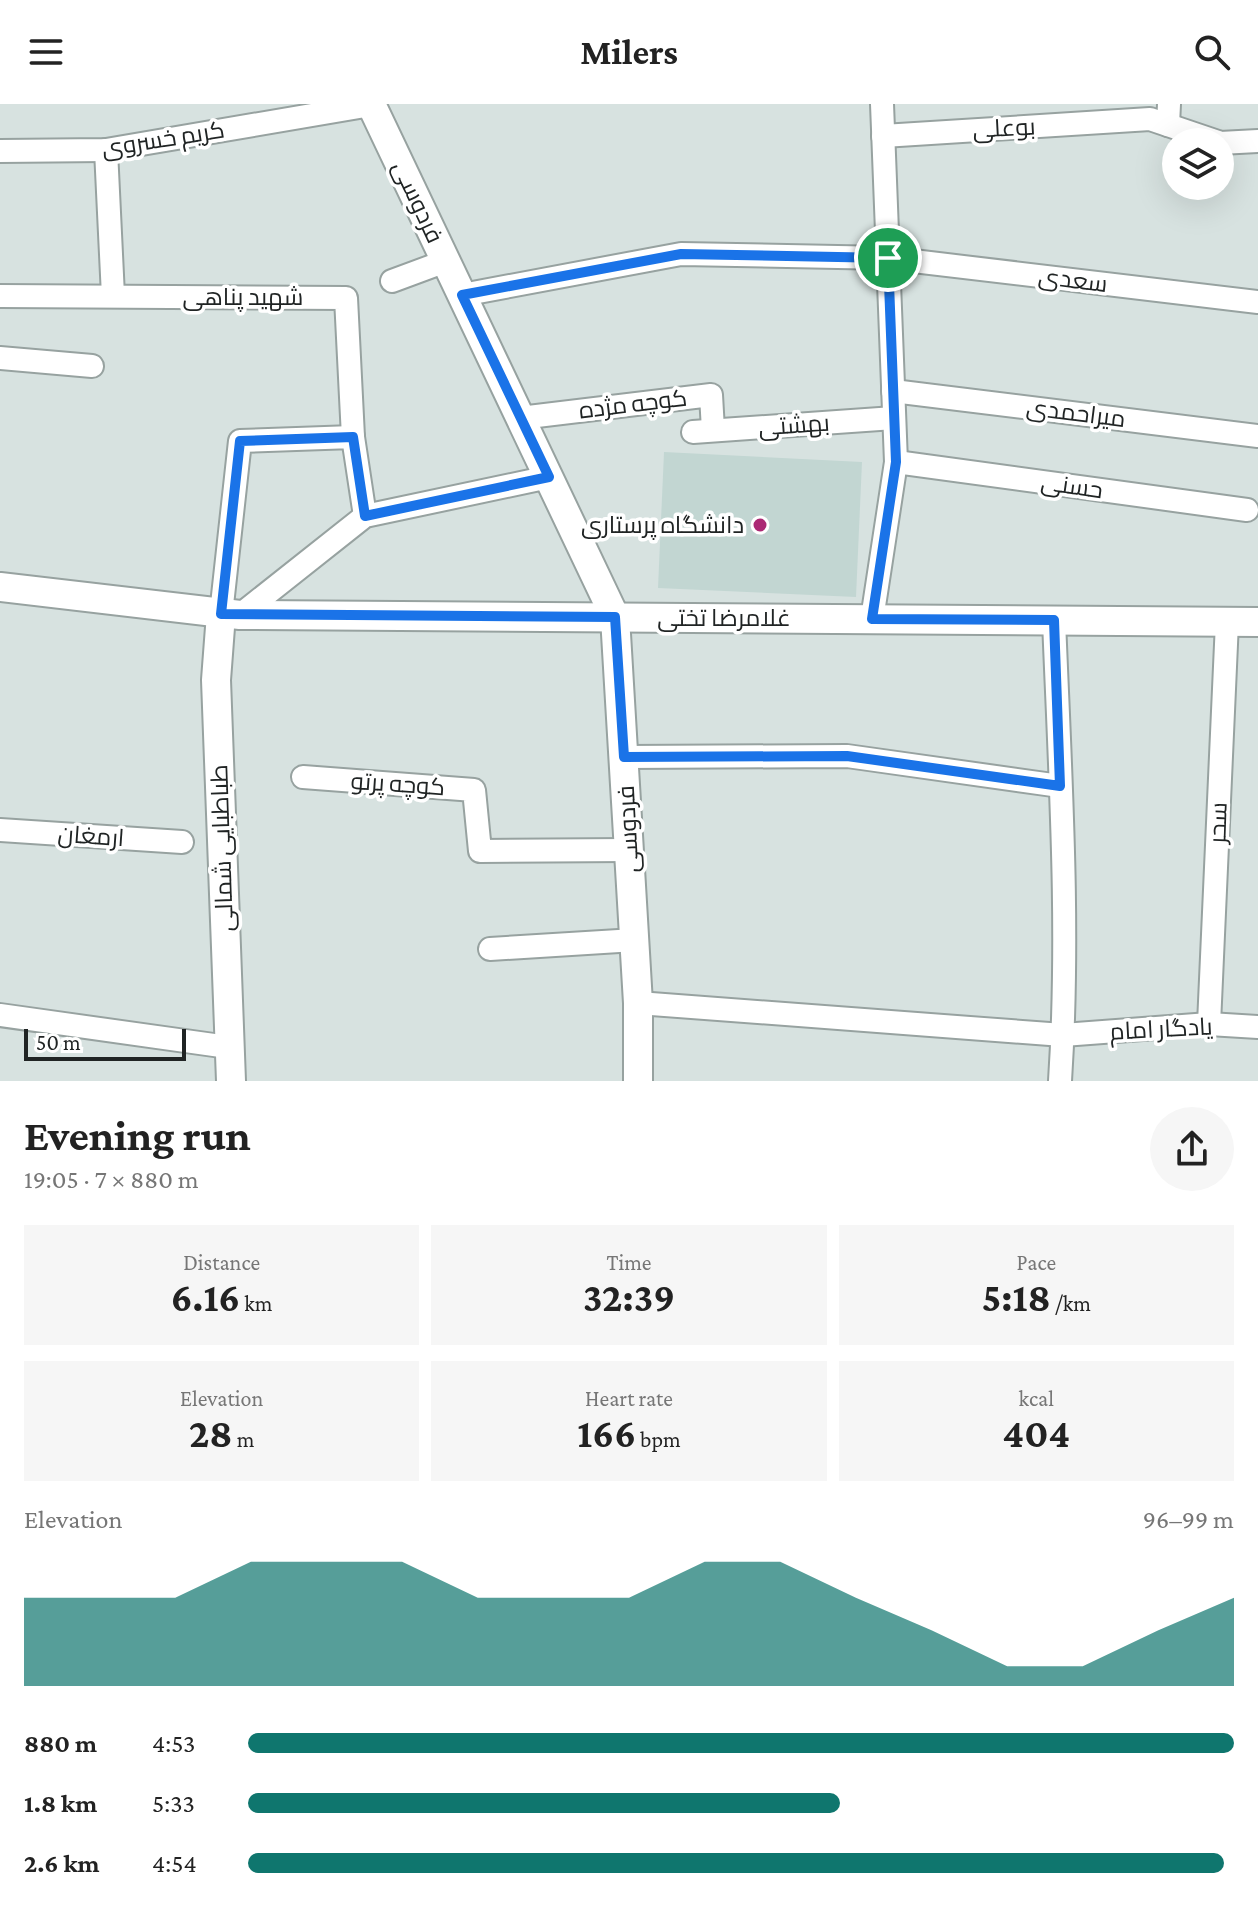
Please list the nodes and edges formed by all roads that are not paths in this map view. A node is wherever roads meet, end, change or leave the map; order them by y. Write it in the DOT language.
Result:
graph roads {
  1 [pos="371,104"];
  2 [pos="882,104"];
  3 [pos="1168,115"];
  4 [pos="1193,128"];
  5 [pos="883,136"];
  6 [pos="1258,141"];
  7 [pos="1234,142"];
  8 [pos="106,150"];
  9 [pos="0,151"];
  10 [pos="888,258"];
  11 [pos="446,261"];
  12 [pos="392,281"];
  13 [pos="462,295"];
  14 [pos="0,296"];
  15 [pos="113,296"];
  16 [pos="1258,302"];
  17 [pos="0,358"];
  18 [pos="92,366"];
  19 [pos="893,391"];
  20 [pos="520,418"];
  21 [pos="894,418"];
  22 [pos="703,431"];
  23 [pos="1258,436"];
  24 [pos="353,437"];
  25 [pos="896,462"];
  26 [pos="549,477"];
  27 [pos="1247,510"];
  28 [pos="365,516"];
  29 [pos="0,587"];
  30 [pos="230,615"];
  31 [pos="615,617"];
  32 [pos="872,619"];
  33 [pos="1054,620"];
  34 [pos="1227,622"];
  35 [pos="1258,622"];
  36 [pos="624,757"];
  37 [pos="303,777"];
  38 [pos="1060,786"];
  39 [pos="0,830"];
  40 [pos="182,842"];
  41 [pos="629,850"];
  42 [pos="635,940"];
  43 [pos="490,949"];
  44 [pos="638,1003"];
  45 [pos="0,1015"];
  46 [pos="1209,1024"];
  47 [pos="1258,1027"];
  48 [pos="1063,1035"];
  49 [pos="228,1047"];
  50 [pos="231,1081"];
  51 [pos="638,1081"];
  52 [pos="1060,1081"];
  1 -- 8 [label="street, کریم خسروی"];
  1 -- 11 [label="street, فردوسی"];
  2 -- 5 [label="street"];
  3 -- 4 [label="street, بوعلی"];
  3 -- 5 [label="street, بوعلی"];
  5 -- 10 [label="street"];
  6 -- 7 [label="street, بوعلی"];
  8 -- 9 [label="street, کریم خسروی"];
  8 -- 15 [label="street"];
  10 -- 13 [label="street, سعدی"];
  10 -- 16 [label="street, سعدی"];
  10 -- 19 [label="street"];
  11 -- 12 [label="street"];
  11 -- 13 [label="street, فردوسی"];
  13 -- 20 [label="street, فردوسی"];
  14 -- 15 [label="street, شهید پناهی"];
  15 -- 24 [label="street, شهید پناهی"];
  17 -- 18 [label="street"];
  19 -- 21 [label="street"];
  19 -- 23 [label="street, میراحمدی"];
  20 -- 22 [label="street, کوچه مژده"];
  20 -- 26 [label="street, فردوسی"];
  21 -- 22 [label="street, بهشتی"];
  21 -- 25 [label="street"];
  24 -- 28 [label="street"];
  24 -- 30 [label="street"];
  25 -- 27 [label="street, حسنی"];
  25 -- 32 [label="street"];
  26 -- 28 [label="street"];
  26 -- 31 [label="street, فردوسی"];
  28 -- 30 [label="street"];
  29 -- 30 [label="street, غلامرضا تختی"];
  30 -- 31 [label="street, غلامرضا تختی"];
  30 -- 49 [label="street, طباطبایی شمالی"];
  31 -- 32 [label="street, غلامرضا تختی"];
  31 -- 36 [label="street, فردوسی"];
  32 -- 33 [label="street, غلامرضا تختی"];
  33 -- 34 [label="street, غلامرضا تختی"];
  33 -- 38 [label="street"];
  34 -- 35 [label="street, غلامرضا تختی"];
  34 -- 46 [label="street, سحر"];
  36 -- 38 [label="street"];
  36 -- 41 [label="street, فردوسی"];
  37 -- 41 [label="street, کوچه پرتو"];
  38 -- 48 [label="street"];
  39 -- 40 [label="street, ارمغان"];
  41 -- 42 [label="street, فردوسی"];
  42 -- 43 [label="street"];
  42 -- 44 [label="street, فردوسی"];
  44 -- 48 [label="street, یادگار امام"];
  44 -- 51 [label="street, فردوسی"];
  45 -- 49 [label="street"];
  46 -- 47 [label="street, یادگار امام"];
  46 -- 48 [label="street, یادگار امام"];
  48 -- 52 [label="street"];
  49 -- 50 [label="street, طباطبایی شمالی"];
}
